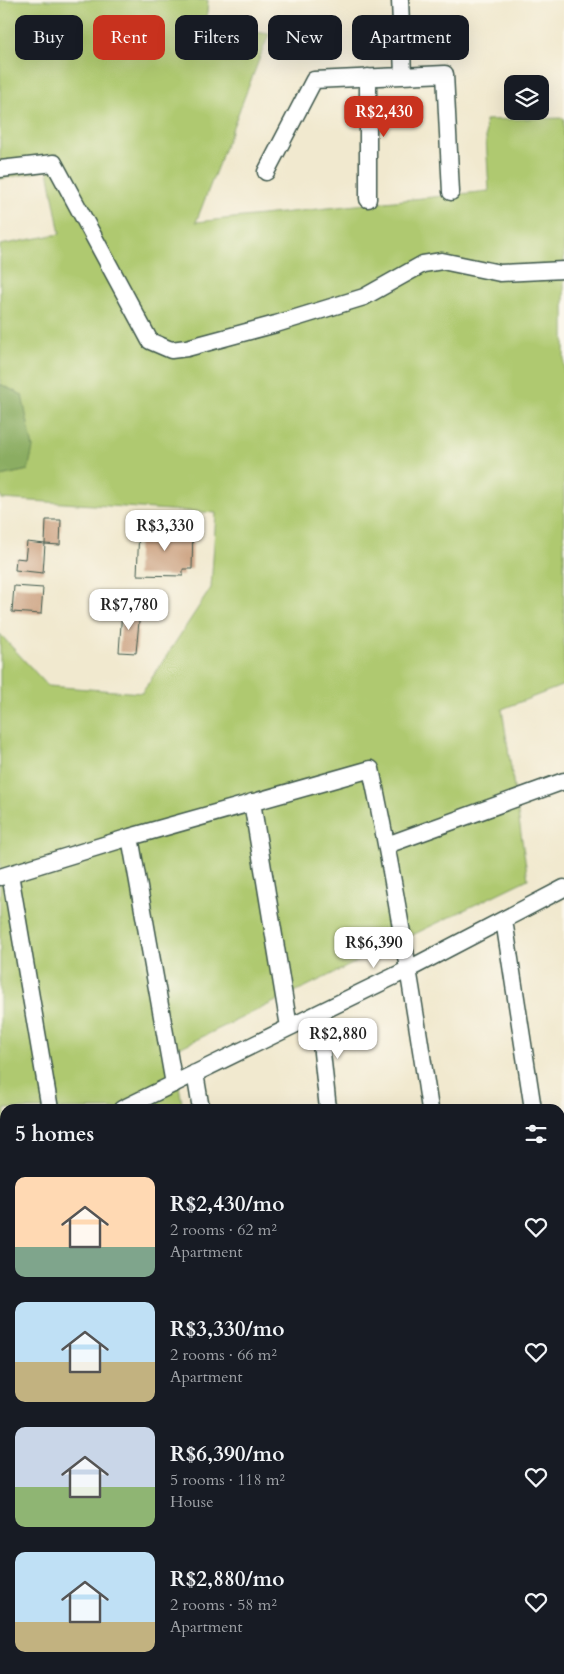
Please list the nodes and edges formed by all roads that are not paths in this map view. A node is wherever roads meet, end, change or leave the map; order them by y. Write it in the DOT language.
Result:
graph roads {
  1 [pos="400,0"];
  2 [pos="403,75"];
  3 [pos="368,77"];
  4 [pos="0,169"];
  5 [pos="266,172"];
  6 [pos="450,192"];
  7 [pos="368,199"];
  8 [pos="564,270"];
  9 [pos="564,781"];
  10 [pos="252,802"];
  11 [pos="130,837"];
  12 [pos="387,845"];
  13 [pos="5,876"];
  14 [pos="564,888"];
  15 [pos="504,920"];
  16 [pos="409,969"];
  17 [pos="318,1014"];
  18 [pos="289,1027"];
  19 [pos="195,1073"];
  20 [pos="174,1084"];
  21 [pos="49,1104"];
  22 [pos="132,1104"];
  23 [pos="200,1104"];
  24 [pos="327,1104"];
  25 [pos="429,1104"];
  26 [pos="532,1104"];
  1 -- 2 [label="street"];
  2 -- 3 [label="street"];
  2 -- 6 [label="street"];
  3 -- 5 [label="street"];
  3 -- 7 [label="street"];
  4 -- 8 [label="street"];
  9 -- 12 [label="street"];
  10 -- 11 [label="street"];
  10 -- 12 [label="street"];
  10 -- 18 [label="street"];
  11 -- 13 [label="street"];
  11 -- 20 [label="street"];
  12 -- 16 [label="street"];
  13 -- 21 [label="street"];
  14 -- 15 [label="street"];
  15 -- 16 [label="street"];
  15 -- 26 [label="street"];
  16 -- 17 [label="street"];
  16 -- 25 [label="street"];
  17 -- 18 [label="street"];
  17 -- 24 [label="street"];
  18 -- 19 [label="street"];
  19 -- 20 [label="street"];
  19 -- 23 [label="street"];
  20 -- 22 [label="street"];
}
